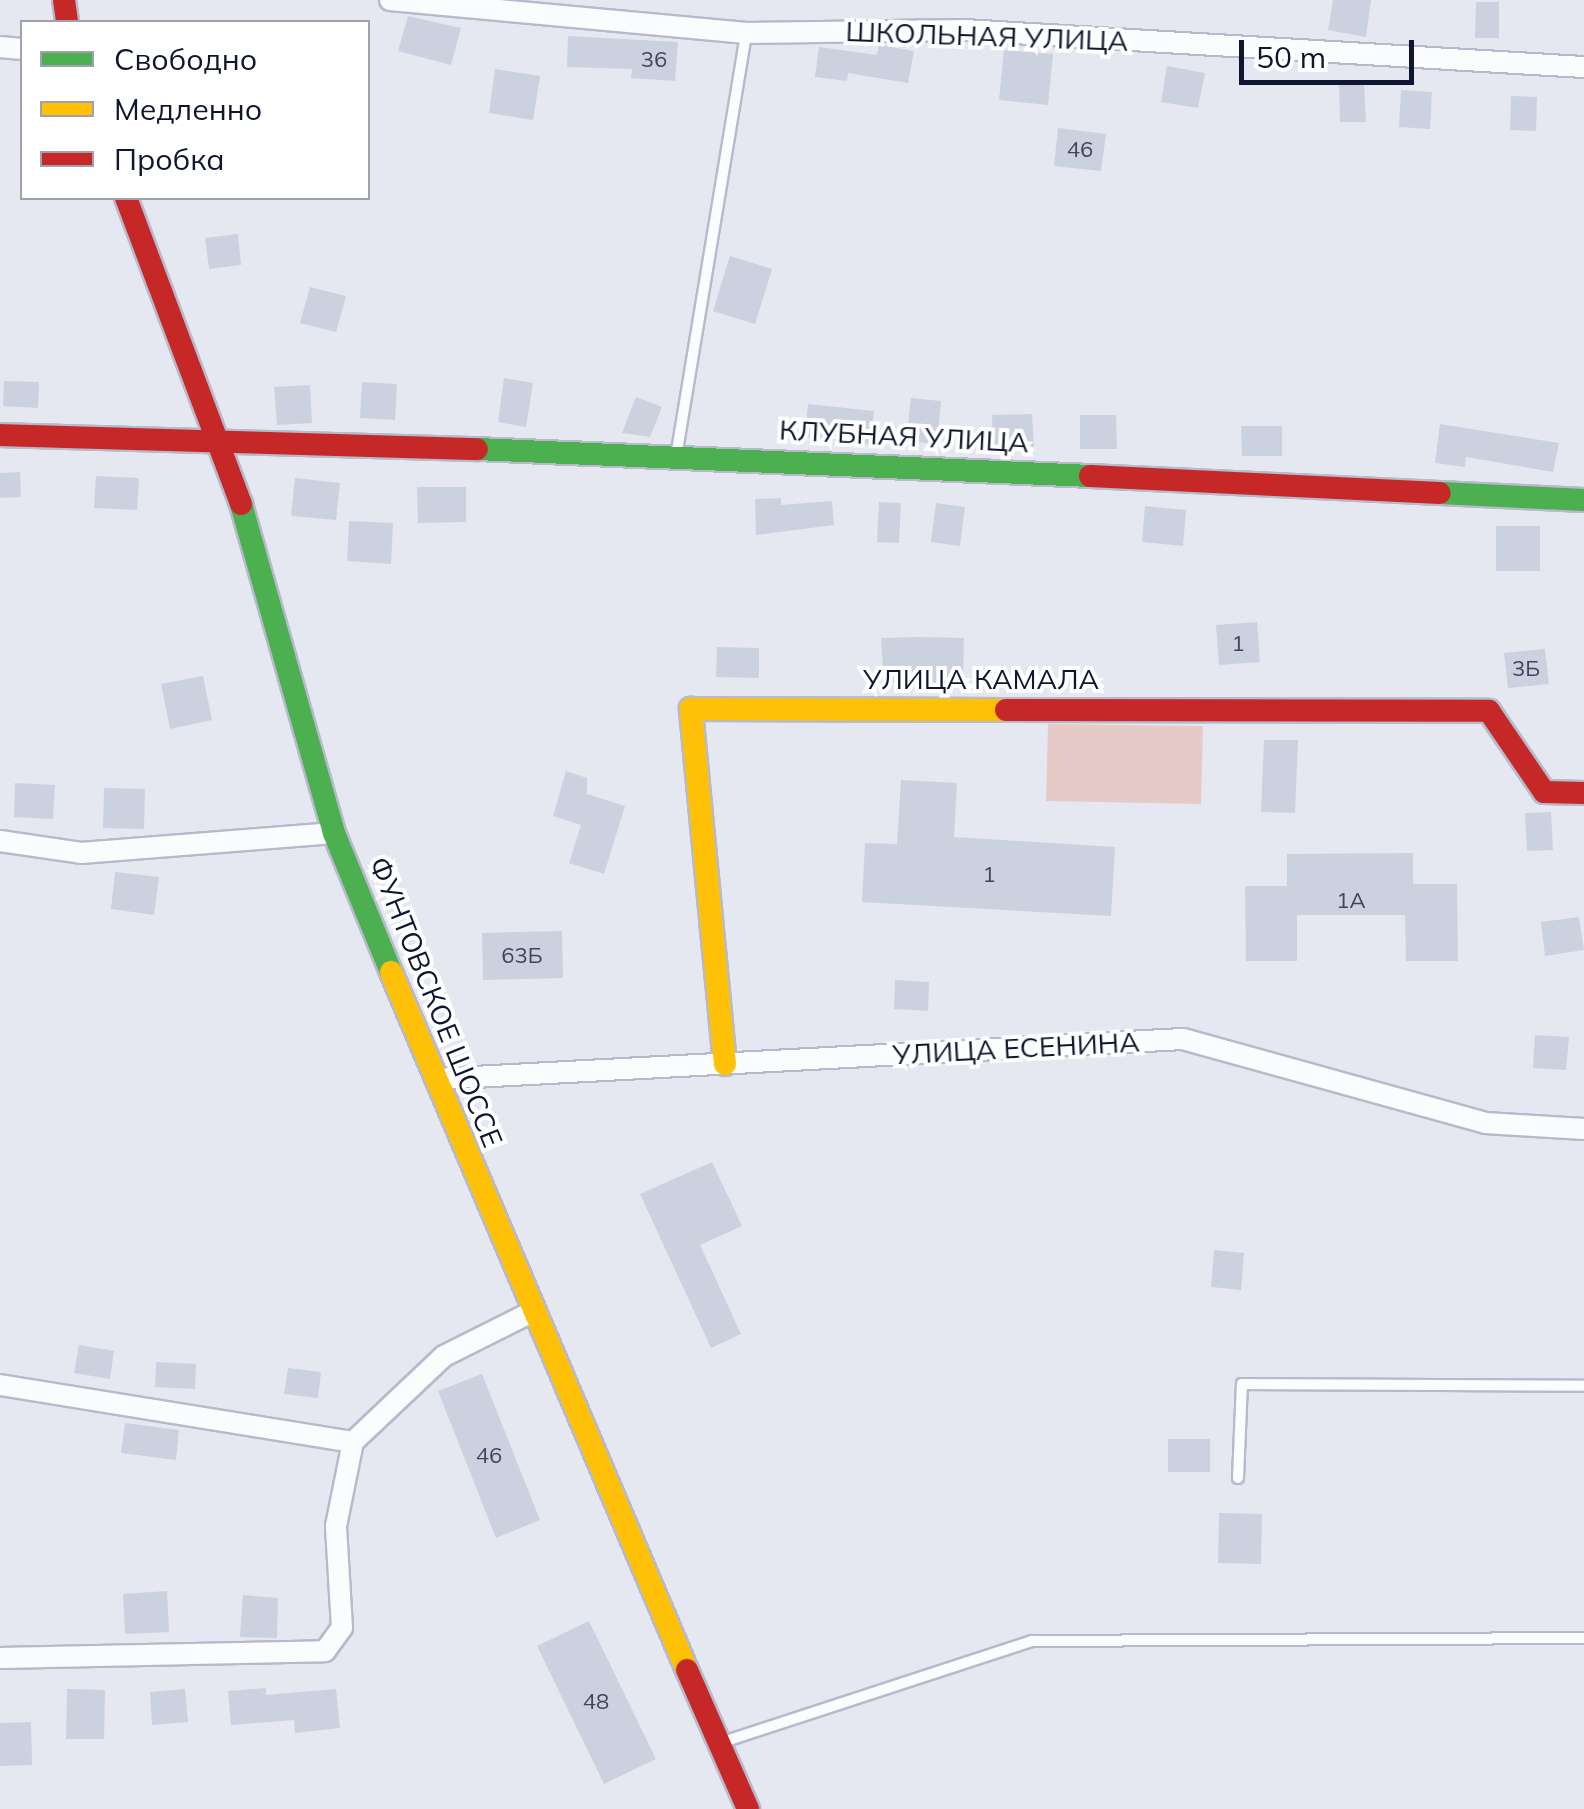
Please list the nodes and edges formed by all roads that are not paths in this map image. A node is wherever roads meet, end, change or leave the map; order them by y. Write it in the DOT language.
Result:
graph roads {
  1 [pos="390,0"];
  2 [pos="746,33"];
  3 [pos="1584,68"];
  4 [pos="127,200"];
  5 [pos="0,435"];
  6 [pos="222,438"];
  7 [pos="676,455"];
  8 [pos="1584,500"];
  9 [pos="1584,793"];
  10 [pos="334,832"];
  11 [pos="0,841"];
  12 [pos="725,1064"];
  13 [pos="437,1079"];
  14 [pos="1584,1129"];
  15 [pos="530,1312"];
  16 [pos="0,1384"];
  17 [pos="1584,1386"];
  18 [pos="353,1442"];
  19 [pos="1238,1478"];
  20 [pos="1584,1638"];
  21 [pos="0,1658"];
  22 [pos="719,1744"];
  23 [pos="748,1809"];
  1 -- 2 [label="street, ШКОЛЬНАЯ УЛИЦА"];
  2 -- 3 [label="street, ШКОЛЬНАЯ УЛИЦА"];
  2 -- 7 [label="lane"];
  4 -- 6 [label="street, ФУНТОВСКОЕ ШОССЕ"];
  5 -- 6 [label="street, КЛУБНАЯ УЛИЦА"];
  6 -- 7 [label="street, КЛУБНАЯ УЛИЦА"];
  6 -- 10 [label="street, ФУНТОВСКОЕ ШОССЕ"];
  7 -- 8 [label="street, КЛУБНАЯ УЛИЦА"];
  9 -- 12 [label="street, УЛИЦА КАМАЛА"];
  10 -- 11 [label="street"];
  10 -- 13 [label="street, ФУНТОВСКОЕ ШОССЕ"];
  12 -- 13 [label="street, УЛИЦА ЕСЕНИНА"];
  12 -- 14 [label="street, УЛИЦА ЕСЕНИНА"];
  13 -- 15 [label="street, ФУНТОВСКОЕ ШОССЕ"];
  15 -- 18 [label="street"];
  15 -- 22 [label="street, ФУНТОВСКОЕ ШОССЕ"];
  16 -- 18 [label="street"];
  17 -- 19 [label="lane"];
  18 -- 21 [label="street"];
  20 -- 22 [label="lane"];
  22 -- 23 [label="street, ФУНТОВСКОЕ ШОССЕ"];
}
